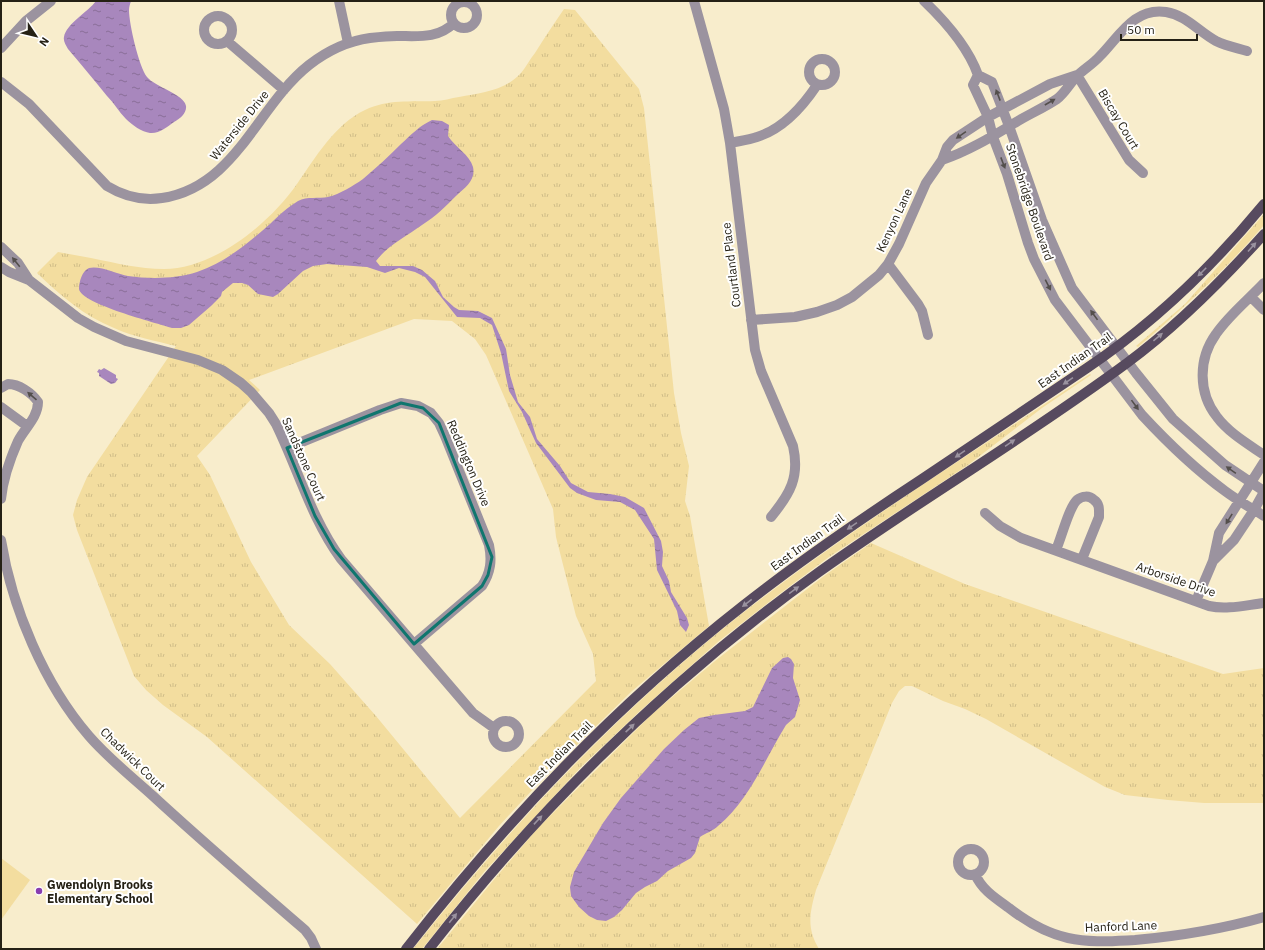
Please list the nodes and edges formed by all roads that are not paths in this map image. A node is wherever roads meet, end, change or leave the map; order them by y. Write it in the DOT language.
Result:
graph roads {
  1 [pos="51,1"];
  2 [pos="339,1"];
  3 [pos="694,1"];
  4 [pos="924,1"];
  5 [pos="454,23"];
  6 [pos="227,41"];
  7 [pos="348,43"];
  8 [pos="1,48"];
  9 [pos="1247,51"];
  10 [pos="978,75"];
  11 [pos="1077,75"];
  12 [pos="1,82"];
  13 [pos="817,84"];
  14 [pos="284,90"];
  15 [pos="1003,109"];
  16 [pos="988,116"];
  17 [pos="1010,126"];
  18 [pos="993,137"];
  19 [pos="730,143"];
  20 [pos="942,160"];
  21 [pos="1143,173"];
  22 [pos="1264,204"];
  23 [pos="1264,234"];
  24 [pos="1,247"];
  25 [pos="888,264"];
  26 [pos="1,267"];
  27 [pos="29,280"];
  28 [pos="1264,283"];
  29 [pos="1251,297"];
  30 [pos="1264,310"];
  31 [pos="751,320"];
  32 [pos="928,335"];
  33 [pos="1117,347"];
  34 [pos="1100,360"];
  35 [pos="1128,362"];
  36 [pos="1112,374"];
  37 [pos="1,388"];
  38 [pos="1,407"];
  39 [pos="27,426"];
  40 [pos="287,448"];
  41 [pos="1264,455"];
  42 [pos="1264,462"];
  43 [pos="1251,483"];
  44 [pos="1264,492"];
  45 [pos="1,498"];
  46 [pos="1240,500"];
  47 [pos="1254,510"];
  48 [pos="986,513"];
  49 [pos="1264,516"];
  50 [pos="771,517"];
  51 [pos="1,540"];
  52 [pos="1056,550"];
  53 [pos="1082,559"];
  54 [pos="1213,561"];
  55 [pos="6,585"];
  56 [pos="1196,601"];
  57 [pos="1264,603"];
  58 [pos="414,644"];
  59 [pos="494,728"];
  60 [pos="975,874"];
  61 [pos="1264,917"];
  62 [pos="316,949"];
  63 [pos="406,949"];
  64 [pos="429,949"];
  1 -- 8 [label="street"];
  2 -- 7 [label="street"];
  3 -- 19 [label="street, Courtland Place"];
  4 -- 10 [label="street, Stonebridge Boulevard"];
  5 -- 7 [label="street, Waterside Drive"];
  6 -- 14 [label="street"];
  7 -- 14 [label="street, Waterside Drive"];
  9 -- 11 [label="street"];
  15 -- 10 [label="street, Stonebridge Boulevard, one-way"];
  10 -- 16 [label="street, Stonebridge Boulevard"];
  11 -- 15 [label="street, Kenyon Lane"];
  17 -- 11 [label="street, one-way"];
  11 -- 21 [label="street, Biscay Court"];
  12 -- 14 [label="street, Waterside Drive"];
  13 -- 19 [label="street"];
  15 -- 16 [label="street, Kenyon Lane"];
  15 -- 17 [label="street, Stonebridge Boulevard"];
  16 -- 18 [label="street, Stonebridge Boulevard"];
  16 -- 20 [label="street, Kenyon Lane, one-way"];
  17 -- 18 [label="street"];
  33 -- 17 [label="street, Stonebridge Boulevard, one-way"];
  18 -- 20 [label="street"];
  18 -- 34 [label="street, Stonebridge Boulevard, one-way"];
  19 -- 31 [label="street, Courtland Place"];
  20 -- 25 [label="street, Kenyon Lane"];
  22 -- 33 [label="main road, East Indian Trail, one-way"];
  35 -- 23 [label="main road, one-way"];
  27 -- 24 [label="street, Sandstone Court, one-way"];
  25 -- 31 [label="street, Kenyon Lane"];
  25 -- 32 [label="street"];
  26 -- 27 [label="street, Sandstone Court"];
  27 -- 40 [label="street, Sandstone Court"];
  28 -- 29 [label="street"];
  29 -- 30 [label="street"];
  29 -- 41 [label="street"];
  31 -- 50 [label="street, Courtland Place"];
  33 -- 34 [label="main road, East Indian Trail"];
  33 -- 35 [label="street, Stonebridge Boulevard"];
  34 -- 36 [label="street, Stonebridge Boulevard"];
  34 -- 63 [label="main road, East Indian Trail, one-way"];
  35 -- 36 [label="main road"];
  43 -- 35 [label="street, Stonebridge Boulevard, one-way"];
  36 -- 46 [label="street, Stonebridge Boulevard, one-way"];
  64 -- 36 [label="main road, one-way"];
  39 -- 37 [label="street, one-way"];
  38 -- 39 [label="street"];
  39 -- 45 [label="street"];
  40 -- 58 [label="street, Sandstone Court"];
  40 -- 58 [label="street, Reddington Drive"];
  42 -- 43 [label="street"];
  43 -- 44 [label="street, Stonebridge Boulevard"];
  43 -- 46 [label="street"];
  44 -- 47 [label="street"];
  46 -- 47 [label="street, Stonebridge Boulevard"];
  46 -- 54 [label="street, one-way"];
  47 -- 49 [label="street, Stonebridge Boulevard"];
  47 -- 54 [label="street"];
  48 -- 52 [label="street, Arborside Drive"];
  51 -- 55 [label="street, Chadwick Court"];
  52 -- 53 [label="street, Arborside Drive"];
  52 -- 53 [label="street"];
  53 -- 56 [label="street, Arborside Drive"];
  54 -- 56 [label="street"];
  55 -- 62 [label="street, Chadwick Court"];
  56 -- 57 [label="street, Arborside Drive"];
  58 -- 59 [label="street, Sandstone Court"];
  60 -- 61 [label="street, Hanford Lane"];
}
